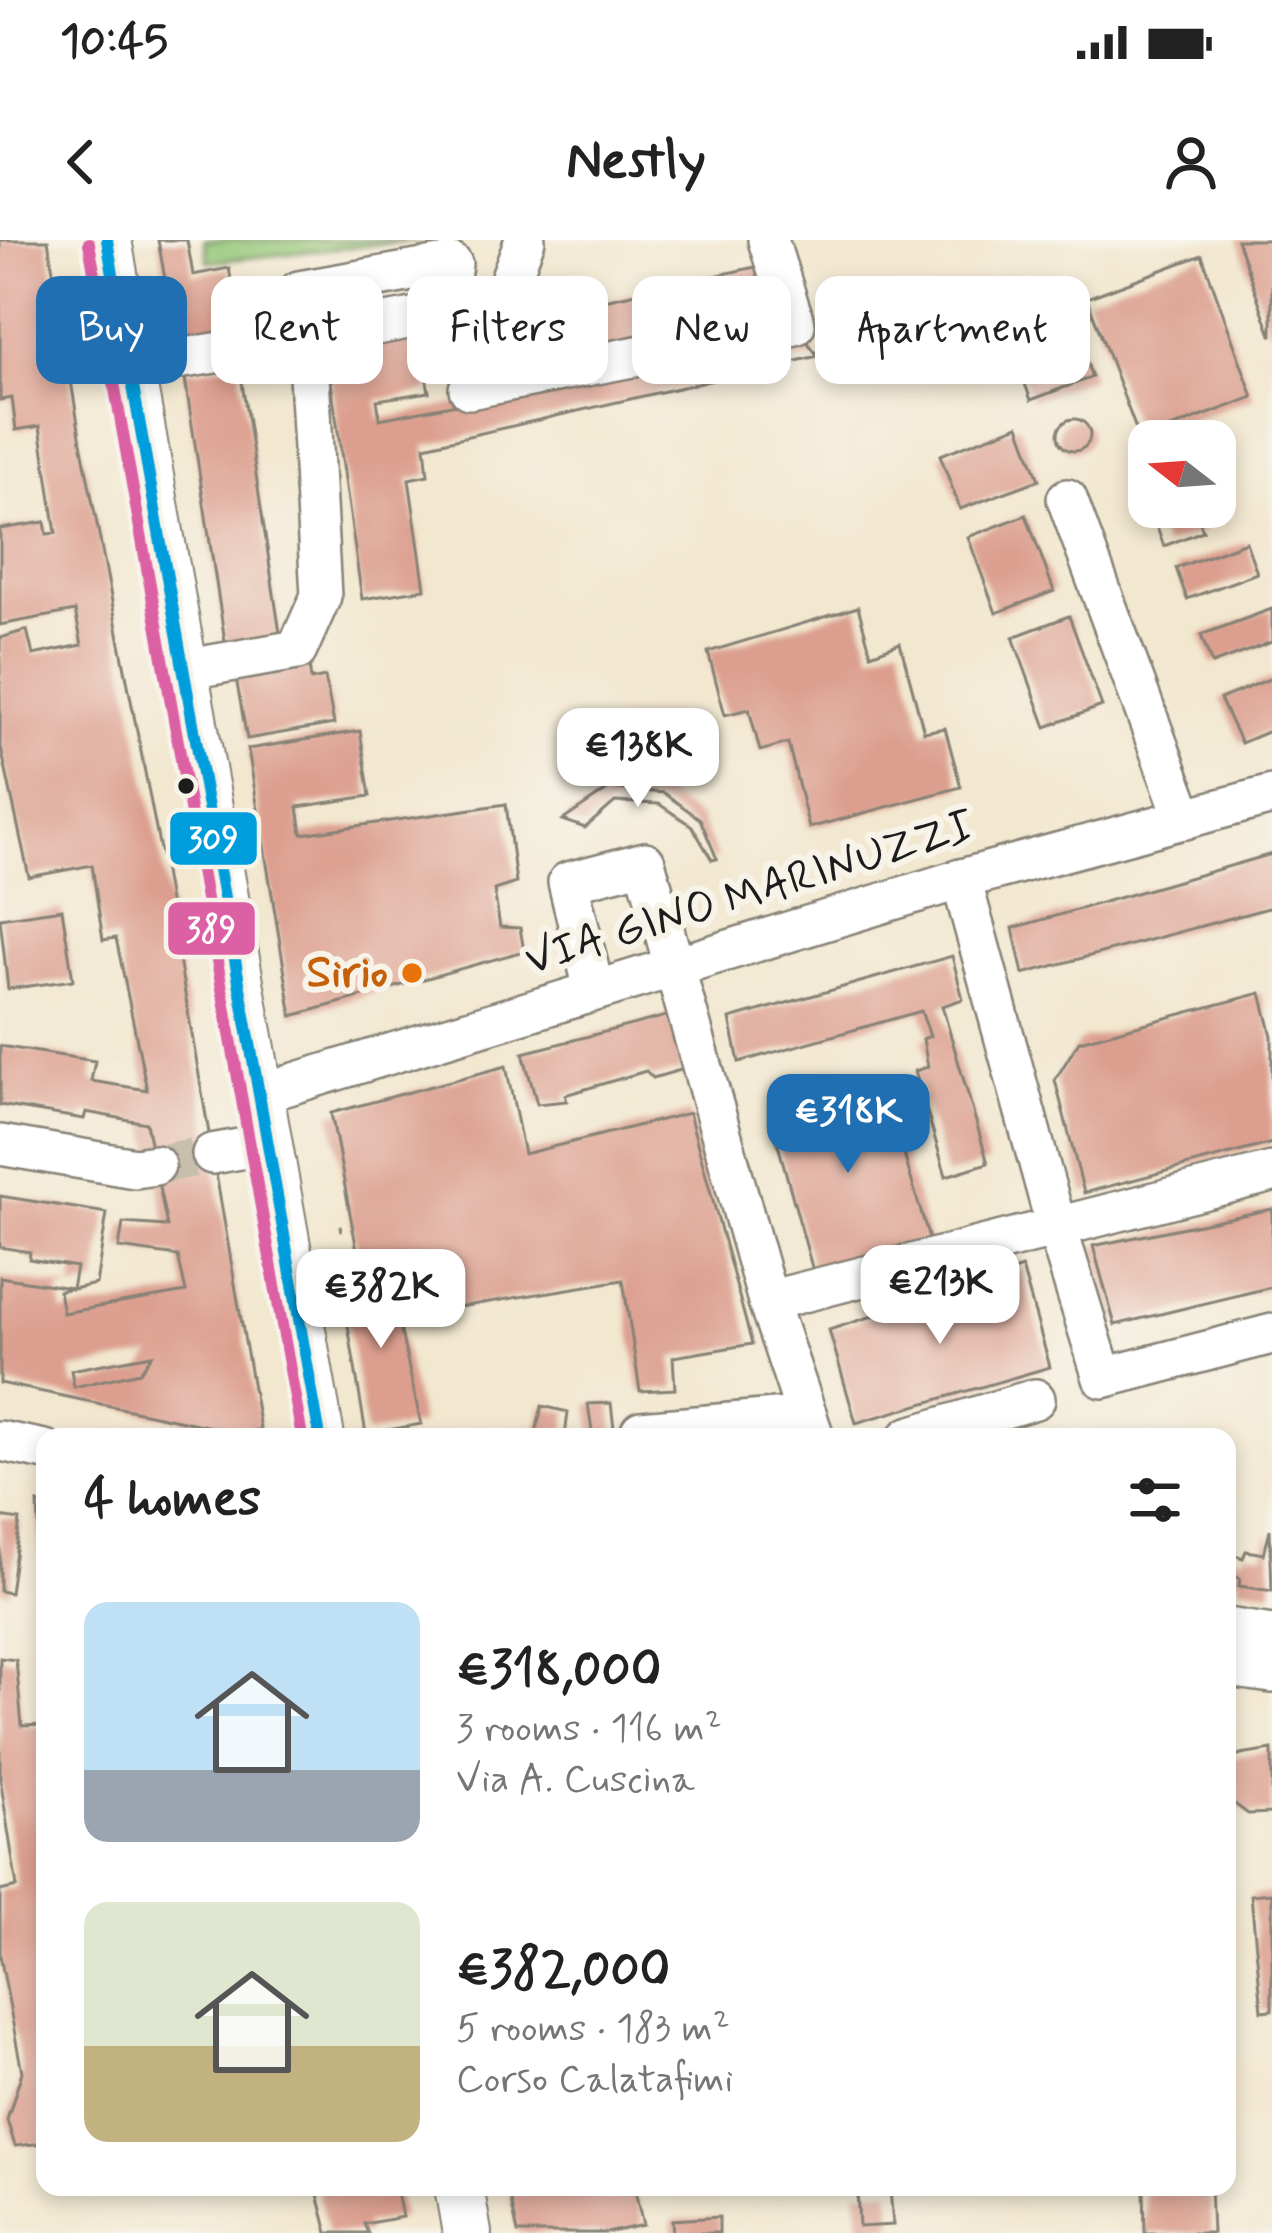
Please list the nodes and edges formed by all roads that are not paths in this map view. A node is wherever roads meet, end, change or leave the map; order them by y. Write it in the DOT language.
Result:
graph roads {
  1 [pos="107,240"];
  2 [pos="561,240"];
  3 [pos="768,240"];
  4 [pos="524,245"];
  5 [pos="113,276"];
  6 [pos="187,358"];
  7 [pos="132,384"];
  8 [pos="1066,499"];
  9 [pos="183,670"];
  10 [pos="1272,795"];
  11 [pos="1185,819"];
  12 [pos="962,880"];
  13 [pos="676,965"];
  14 [pos="595,990"];
  15 [pos="259,1094"];
  16 [pos="267,1144"];
  17 [pos="0,1145"];
  18 [pos="212,1154"];
  19 [pos="154,1165"];
  20 [pos="1272,1172"];
  21 [pos="1056,1225"];
  22 [pos="768,1301"];
  23 [pos="1272,1334"];
  24 [pos="1035,1399"];
  25 [pos="810,1427"];
  26 [pos="318,1428"];
  27 [pos="768,1428"];
  28 [pos="939,1428"];
  29 [pos="0,1441"];
  30 [pos="36,1448"];
  31 [pos="1236,1629"];
  32 [pos="1272,1635"];
  33 [pos="1236,1668"];
  34 [pos="1272,1673"];
  35 [pos="461,2196"];
  36 [pos="467,2233"];
  1 -- 5 [label="main road"];
  2 -- 4 [label="street"];
  3 -- 4 [label="street"];
  6 -- 9 [label="street"];
  7 -- 9 [label="main road"];
  8 -- 11 [label="street"];
  9 -- 15 [label="main road"];
  10 -- 11 [label="street, VIA GINO MARINUZZI"];
  11 -- 12 [label="street, VIA GINO MARINUZZI"];
  12 -- 13 [label="street, VIA GINO MARINUZZI"];
  12 -- 21 [label="street"];
  13 -- 14 [label="street, VIA GINO MARINUZZI"];
  13 -- 14 [label="street"];
  13 -- 22 [label="street"];
  14 -- 15 [label="street, VIA GINO MARINUZZI"];
  15 -- 16 [label="main road"];
  16 -- 18 [label="street"];
  16 -- 26 [label="main road"];
  17 -- 19 [label="street"];
  20 -- 21 [label="street"];
  21 -- 22 [label="street"];
  21 -- 23 [label="street"];
  22 -- 25 [label="street"];
  24 -- 28 [label="street"];
  25 -- 27 [label="street"];
  29 -- 30 [label="street"];
  31 -- 32 [label="street"];
  33 -- 34 [label="street"];
  35 -- 36 [label="main road"];
}
